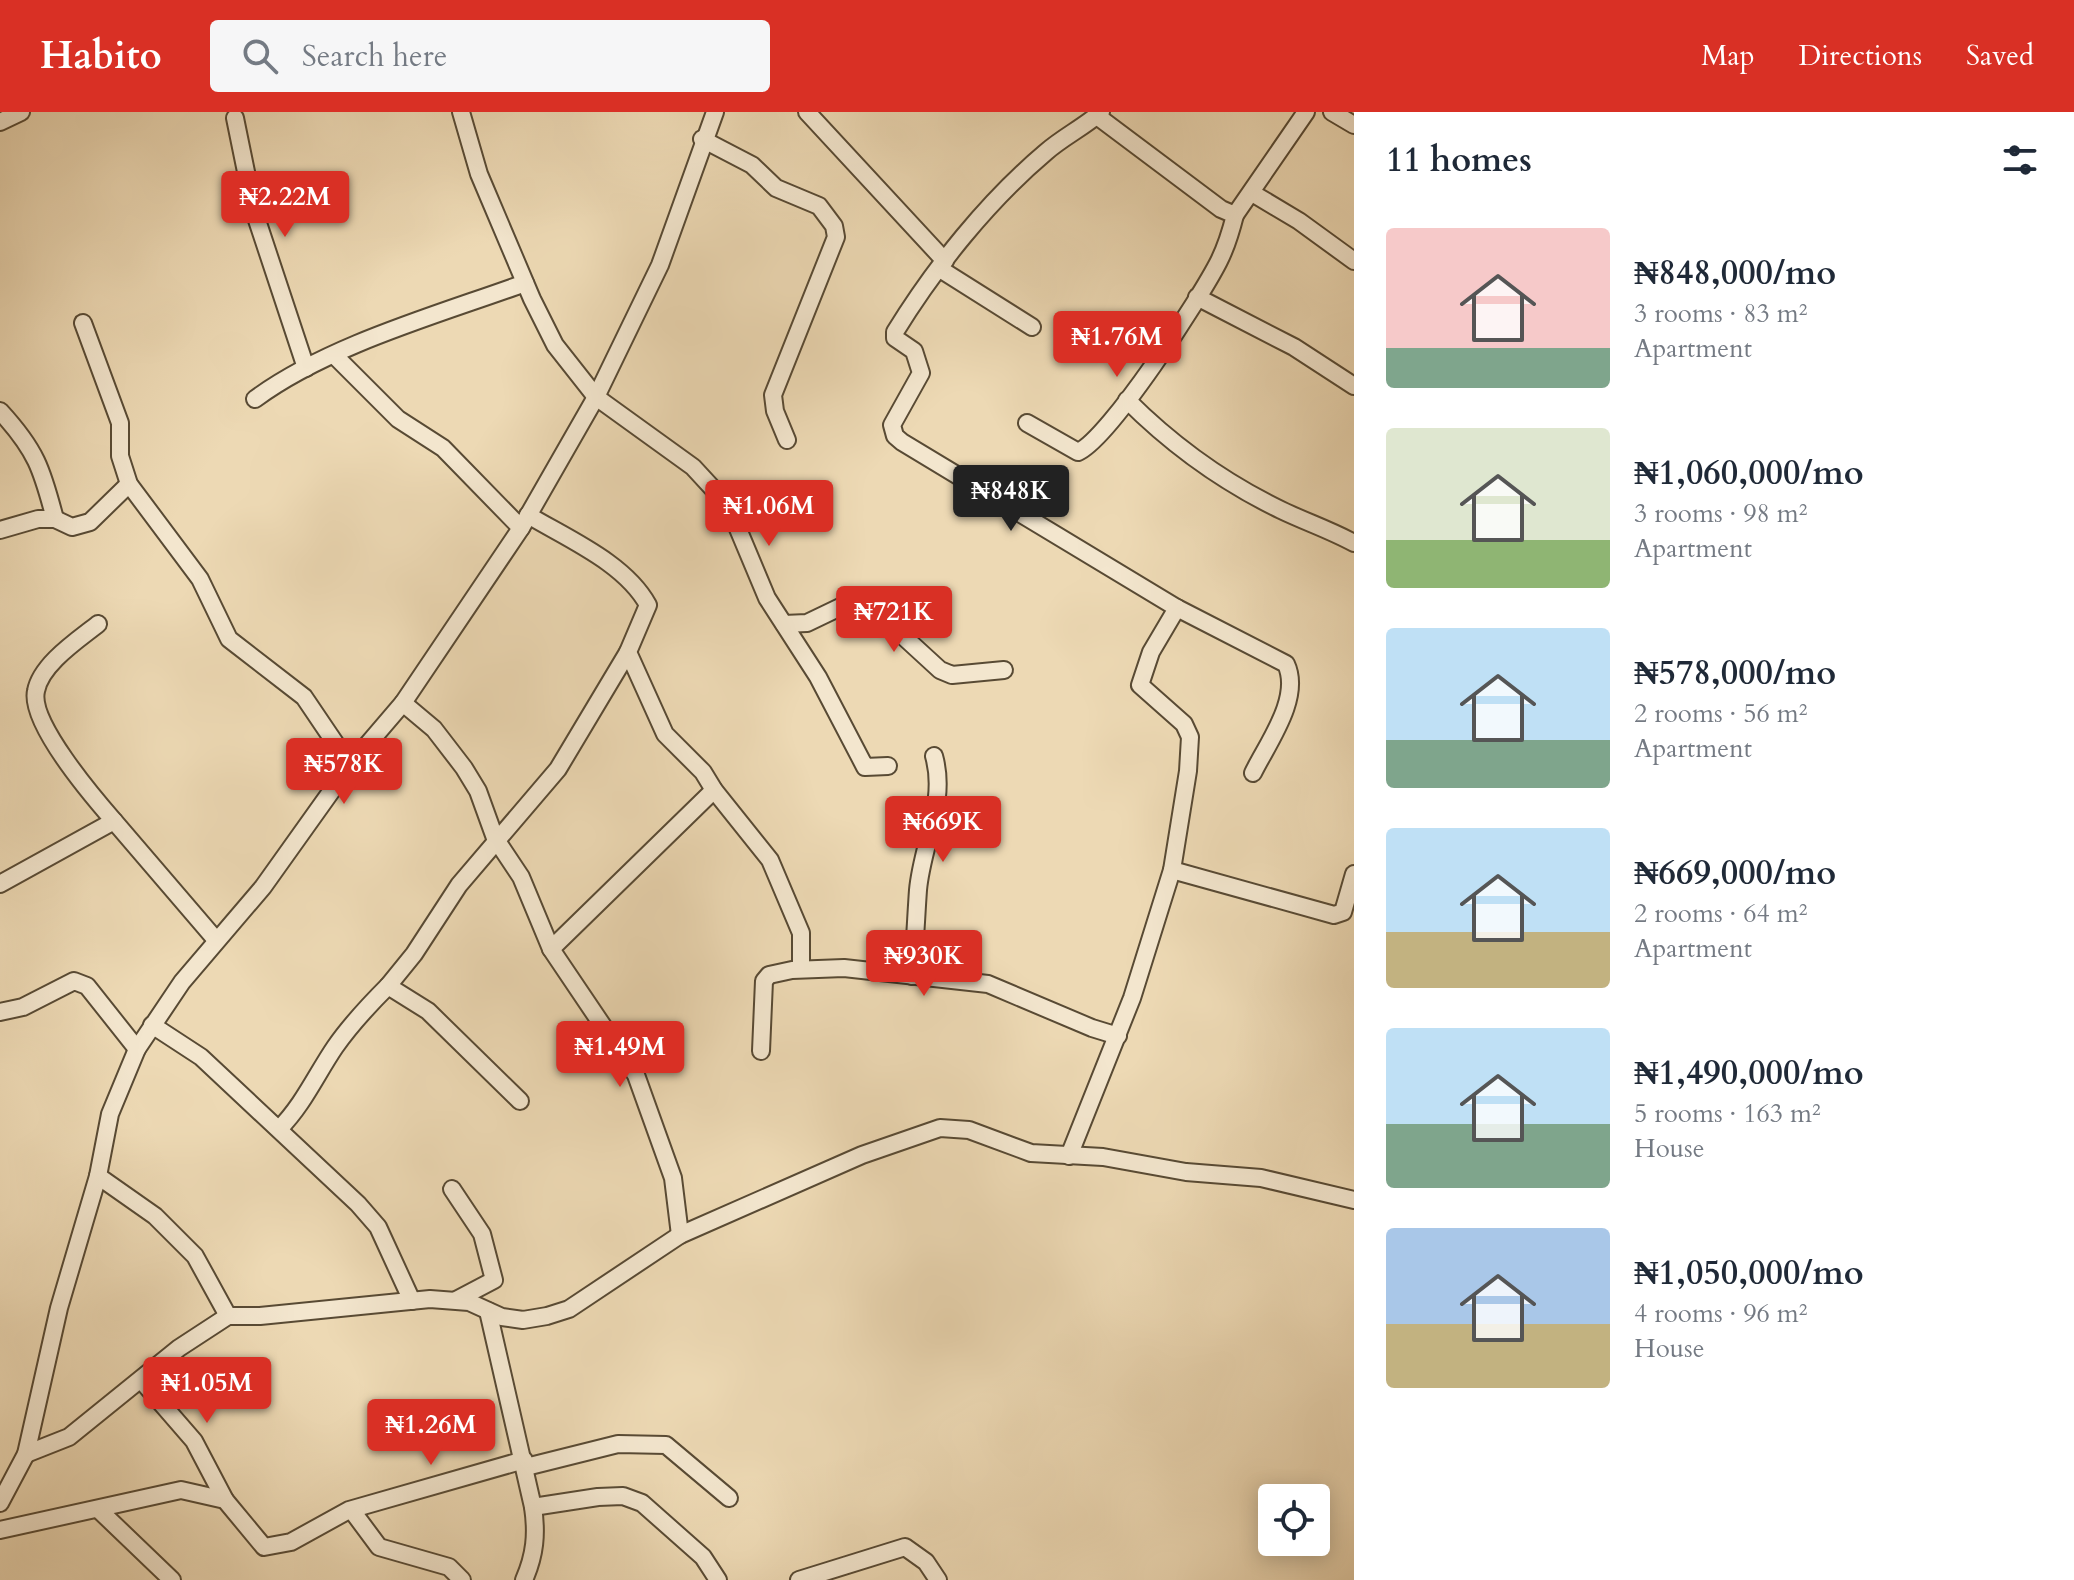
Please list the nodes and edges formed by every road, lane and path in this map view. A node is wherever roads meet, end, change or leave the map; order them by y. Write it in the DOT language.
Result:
graph roads {
  1 [pos="21,112"];
  2 [pos="461,112"];
  3 [pos="715,112"];
  4 [pos="807,112"];
  5 [pos="1306,112"];
  6 [pos="1332,112"];
  7 [pos="1099,114"];
  8 [pos="235,118"];
  9 [pos="0,122"];
  10 [pos="1354,125"];
  11 [pos="702,139"];
  12 [pos="1252,193"];
  13 [pos="1235,215"];
  14 [pos="1354,261"];
  15 [pos="942,265"];
  16 [pos="525,283"];
  17 [pos="1197,297"];
  18 [pos="83,323"];
  19 [pos="1032,327"];
  20 [pos="335,356"];
  21 [pos="306,368"];
  22 [pos="1354,386"];
  23 [pos="596,397"];
  24 [pos="255,399"];
  25 [pos="1127,400"];
  26 [pos="0,411"];
  27 [pos="1027,423"];
  28 [pos="787,440"];
  29 [pos="129,484"];
  30 [pos="55,519"];
  31 [pos="525,522"];
  32 [pos="0,530"];
  33 [pos="1354,543"];
  34 [pos="1177,608"];
  35 [pos="98,624"];
  36 [pos="784,624"];
  37 [pos="628,652"];
  38 [pos="1004,670"];
  39 [pos="403,703"];
  40 [pos="934,756"];
  41 [pos="350,765"];
  42 [pos="888,766"];
  43 [pos="1253,773"];
  44 [pos="714,790"];
  45 [pos="114,821"];
  46 [pos="495,838"];
  47 [pos="1172,870"];
  48 [pos="1354,874"];
  49 [pos="0,884"];
  50 [pos="216,940"];
  51 [pos="551,949"];
  52 [pos="801,969"];
  53 [pos="912,976"];
  54 [pos="388,986"];
  55 [pos="0,1012"];
  56 [pos="152,1025"];
  57 [pos="1118,1036"];
  58 [pos="137,1049"];
  59 [pos="761,1051"];
  60 [pos="520,1101"];
  61 [pos="279,1129"];
  62 [pos="1069,1156"];
  63 [pos="98,1176"];
  64 [pos="452,1189"];
  65 [pos="1354,1200"];
  66 [pos="680,1235"];
  67 [pos="456,1300"];
  68 [pos="412,1301"];
  69 [pos="488,1311"];
  70 [pos="228,1316"];
  71 [pos="142,1381"];
  72 [pos="26,1454"];
  73 [pos="525,1464"];
  74 [pos="5,1484"];
  75 [pos="729,1498"];
  76 [pos="225,1500"];
  77 [pos="0,1503"];
  78 [pos="533,1507"];
  79 [pos="98,1509"];
  80 [pos="353,1512"];
  81 [pos="0,1530"];
  82 [pos="172,1580"];
  83 [pos="462,1580"];
  84 [pos="524,1580"];
  85 [pos="718,1580"];
  86 [pos="799,1580"];
  87 [pos="938,1580"];
  1 -- 9 [label="street"];
  2 -- 16 [label="street"];
  3 -- 11 [label="street"];
  4 -- 15 [label="street"];
  5 -- 12 [label="street"];
  6 -- 10 [label="street"];
  7 -- 13 [label="street"];
  7 -- 15 [label="street"];
  8 -- 21 [label="street"];
  11 -- 23 [label="street"];
  11 -- 28 [label="street"];
  12 -- 13 [label="street"];
  12 -- 14 [label="street"];
  13 -- 17 [label="street"];
  15 -- 19 [label="street"];
  15 -- 34 [label="street"];
  16 -- 20 [label="street"];
  16 -- 23 [label="street"];
  17 -- 22 [label="street"];
  17 -- 25 [label="street"];
  18 -- 29 [label="street"];
  20 -- 21 [label="street"];
  20 -- 31 [label="street"];
  21 -- 24 [label="street"];
  23 -- 31 [label="street"];
  23 -- 36 [label="street"];
  25 -- 27 [label="street"];
  25 -- 33 [label="street"];
  26 -- 30 [label="street"];
  29 -- 30 [label="street"];
  29 -- 41 [label="street"];
  30 -- 32 [label="street"];
  31 -- 37 [label="street"];
  31 -- 39 [label="street"];
  34 -- 43 [label="street"];
  34 -- 47 [label="street"];
  35 -- 45 [label="street"];
  36 -- 38 [label="street"];
  36 -- 42 [label="street"];
  37 -- 44 [label="street"];
  37 -- 46 [label="street"];
  39 -- 41 [label="street"];
  39 -- 46 [label="street"];
  40 -- 53 [label="street"];
  41 -- 50 [label="street"];
  44 -- 51 [label="street"];
  44 -- 52 [label="street"];
  45 -- 49 [label="street"];
  45 -- 50 [label="street"];
  46 -- 51 [label="street"];
  46 -- 54 [label="street"];
  47 -- 48 [label="street"];
  47 -- 57 [label="street"];
  50 -- 56 [label="street"];
  51 -- 66 [label="street"];
  52 -- 53 [label="street"];
  52 -- 59 [label="street"];
  53 -- 57 [label="street"];
  54 -- 60 [label="street"];
  54 -- 61 [label="street"];
  55 -- 58 [label="street"];
  56 -- 58 [label="street"];
  56 -- 61 [label="street"];
  57 -- 62 [label="street"];
  58 -- 63 [label="street"];
  61 -- 68 [label="street"];
  62 -- 65 [label="street"];
  62 -- 66 [label="street"];
  63 -- 70 [label="street"];
  63 -- 72 [label="street"];
  64 -- 67 [label="street"];
  66 -- 69 [label="street"];
  67 -- 68 [label="street"];
  67 -- 69 [label="street"];
  68 -- 70 [label="street"];
  69 -- 73 [label="street"];
  70 -- 71 [label="street"];
  71 -- 72 [label="street"];
  71 -- 76 [label="street"];
  72 -- 74 [label="street"];
  73 -- 75 [label="street"];
  73 -- 78 [label="street"];
  73 -- 80 [label="street"];
  74 -- 77 [label="street"];
  76 -- 79 [label="street"];
  76 -- 80 [label="street"];
  78 -- 84 [label="street"];
  78 -- 85 [label="street"];
  79 -- 81 [label="street"];
  79 -- 82 [label="street"];
  80 -- 83 [label="street"];
  86 -- 87 [label="street"];
}
